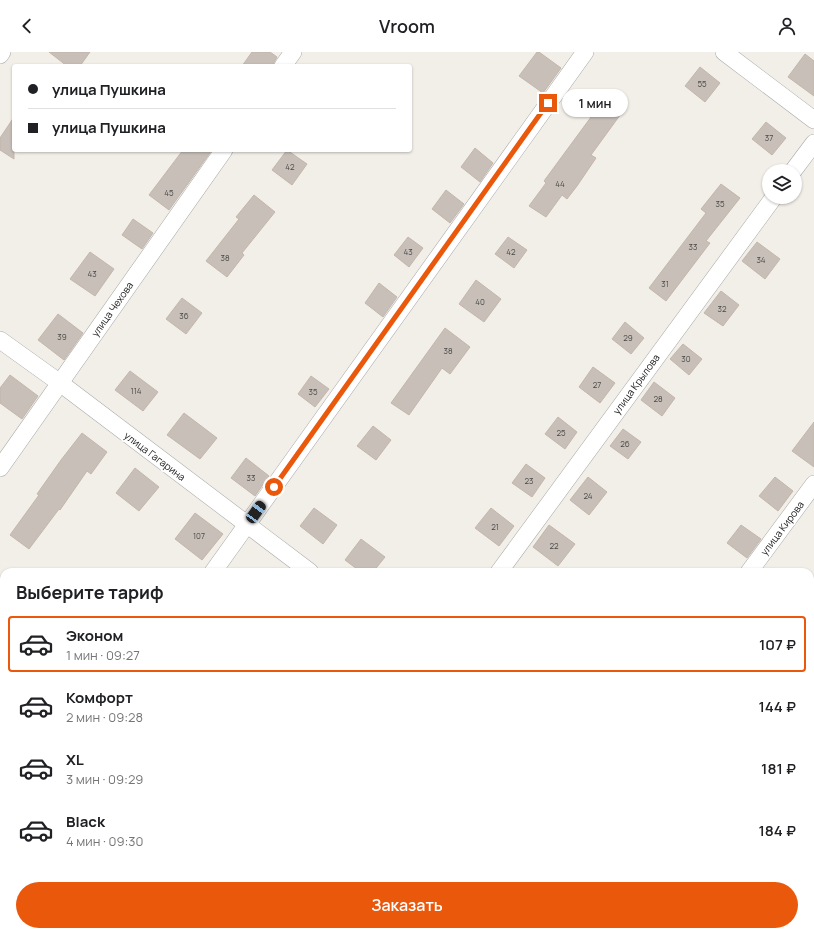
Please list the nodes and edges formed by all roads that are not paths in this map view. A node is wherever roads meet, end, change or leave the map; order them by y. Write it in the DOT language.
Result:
graph roads {
  1 [pos="2,52"];
  2 [pos="293,52"];
  3 [pos="585,52"];
  4 [pos="724,52"];
  5 [pos="0,55"];
  6 [pos="284,64"];
  7 [pos="814,120"];
  8 [pos="814,143"];
  9 [pos="223,152"];
  10 [pos="798,164"];
  11 [pos="769,204"];
  12 [pos="0,340"];
  13 [pos="60,383"];
  14 [pos="0,468"];
  15 [pos="814,484"];
  16 [pos="246,525"];
  17 [pos="216,568"];
  18 [pos="305,568"];
  19 [pos="502,568"];
  20 [pos="752,568"];
  1 -- 5 [label="street"];
  2 -- 6 [label="street"];
  3 -- 16 [label="street"];
  4 -- 7 [label="street"];
  8 -- 10 [label="street"];
  9 -- 13 [label="street, улица Чехова"];
  11 -- 19 [label="street, улица Крылова"];
  12 -- 13 [label="street, улица Гагарина"];
  13 -- 14 [label="street, улица Чехова"];
  13 -- 16 [label="street, улица Гагарина"];
  15 -- 20 [label="street, улица Кирова"];
  16 -- 17 [label="street"];
  16 -- 18 [label="street, улица Гагарина"];
}
